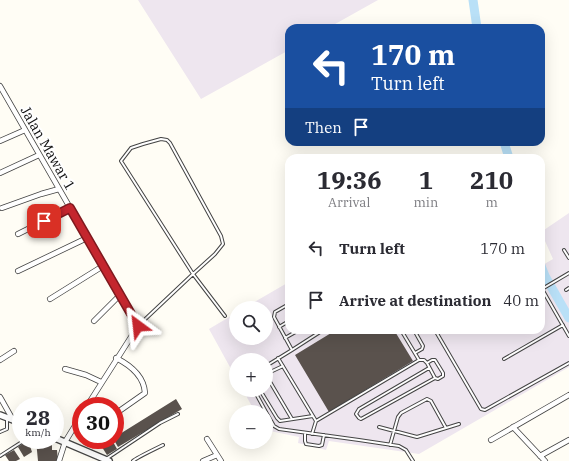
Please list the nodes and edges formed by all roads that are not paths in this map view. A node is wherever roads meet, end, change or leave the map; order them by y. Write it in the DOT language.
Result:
graph roads {
  1 [pos="0,86"];
  2 [pos="2,93"];
  3 [pos="25,130"];
  4 [pos="0,141"];
  5 [pos="40,155"];
  6 [pos="0,173"];
  7 [pos="59,189"];
  8 [pos="2,208"];
  9 [pos="70,208"];
  10 [pos="18,234"];
  11 [pos="87,238"];
  12 [pos="564,250"];
  13 [pos="569,258"];
  14 [pos="103,266"];
  15 [pos="18,270"];
  16 [pos="569,273"];
  17 [pos="193,274"];
  18 [pos="545,286"];
  19 [pos="569,288"];
  20 [pos="566,290"];
  21 [pos="545,293"];
  22 [pos="120,295"];
  23 [pos="50,298"];
  24 [pos="285,306"];
  25 [pos="225,316"];
  26 [pos="94,321"];
  27 [pos="285,324"];
  28 [pos="563,325"];
  29 [pos="138,326"];
  30 [pos="279,328"];
  31 [pos="292,334"];
  32 [pos="316,334"];
  33 [pos="403,334"];
  34 [pos="416,334"];
  35 [pos="437,334"];
  36 [pos="569,336"];
  37 [pos="285,338"];
  38 [pos="14,350"];
  39 [pos="292,350"];
  40 [pos="415,353"];
  41 [pos="116,358"];
  42 [pos="278,358"];
  43 [pos="504,359"];
  44 [pos="0,360"];
  45 [pos="419,360"];
  46 [pos="273,361"];
  47 [pos="427,363"];
  48 [pos="569,363"];
  49 [pos="282,366"];
  50 [pos="429,368"];
  51 [pos="65,369"];
  52 [pos="273,371"];
  53 [pos="435,378"];
  54 [pos="102,382"];
  55 [pos="273,387"];
  56 [pos="569,395"];
  57 [pos="0,397"];
  58 [pos="93,397"];
  59 [pos="264,397"];
  60 [pos="124,407"];
  61 [pos="178,414"];
  62 [pos="0,415"];
  63 [pos="313,416"];
  64 [pos="7,418"];
  65 [pos="12,418"];
  66 [pos="292,419"];
  67 [pos="12,420"];
  68 [pos="316,421"];
  69 [pos="273,423"];
  70 [pos="459,424"];
  71 [pos="379,427"];
  72 [pos="513,427"];
  73 [pos="446,428"];
  74 [pos="72,431"];
  75 [pos="394,431"];
  76 [pos="0,432"];
  77 [pos="305,433"];
  78 [pos="312,434"];
  79 [pos="324,435"];
  80 [pos="207,439"];
  81 [pos="491,440"];
  82 [pos="569,440"];
  83 [pos="65,442"];
  84 [pos="163,445"];
  85 [pos="390,445"];
  86 [pos="12,448"];
  87 [pos="217,454"];
  88 [pos="0,456"];
  89 [pos="540,456"];
  90 [pos="107,460"];
  91 [pos="59,461"];
  92 [pos="133,461"];
  93 [pos="203,461"];
  94 [pos="221,461"];
  95 [pos="412,461"];
  96 [pos="545,461"];
  1 -- 2 [label="street, Jalan Mawar 1"];
  2 -- 3 [label="street, Jalan Mawar 1"];
  3 -- 4 [label="street"];
  3 -- 5 [label="street, Jalan Mawar 1"];
  5 -- 6 [label="street"];
  5 -- 7 [label="street, Jalan Mawar 1"];
  7 -- 8 [label="street"];
  7 -- 9 [label="street, Jalan Mawar 1"];
  9 -- 10 [label="street"];
  9 -- 11 [label="street, Jalan Mawar 1"];
  11 -- 14 [label="street, Jalan Mawar 1"];
  11 -- 15 [label="street"];
  12 -- 13 [label="lane"];
  14 -- 22 [label="street, Jalan Mawar 1"];
  14 -- 23 [label="street"];
  16 -- 18 [label="lane"];
  17 -- 17 [label="lane"];
  17 -- 25 [label="lane"];
  17 -- 29 [label="lane"];
  19 -- 20 [label="lane"];
  21 -- 28 [label="lane"];
  22 -- 26 [label="street"];
  22 -- 29 [label="street, Jalan Mawar 1"];
  24 -- 30 [label="lane"];
  27 -- 30 [label="lane"];
  28 -- 36 [label="lane"];
  28 -- 43 [label="lane"];
  29 -- 41 [label="street"];
  30 -- 37 [label="lane"];
  31 -- 37 [label="lane"];
  32 -- 39 [label="lane"];
  33 -- 40 [label="lane"];
  34 -- 40 [label="lane"];
  35 -- 48 [label="lane"];
  37 -- 39 [label="lane"];
  38 -- 44 [label="street"];
  39 -- 42 [label="lane"];
  40 -- 45 [label="lane"];
  41 -- 54 [label="street"];
  41 -- 60 [label="street"];
  42 -- 46 [label="lane"];
  42 -- 49 [label="lane"];
  45 -- 47 [label="lane"];
  45 -- 68 [label="lane"];
  47 -- 50 [label="lane"];
  47 -- 53 [label="lane"];
  49 -- 52 [label="lane"];
  49 -- 63 [label="lane"];
  50 -- 53 [label="lane"];
  50 -- 53 [label="lane"];
  51 -- 54 [label="street"];
  54 -- 58 [label="street"];
  55 -- 66 [label="lane"];
  56 -- 72 [label="street"];
  57 -- 65 [label="street"];
  59 -- 66 [label="lane"];
  61 -- 90 [label="lane"];
  62 -- 64 [label="street"];
  63 -- 66 [label="lane"];
  63 -- 68 [label="lane"];
  64 -- 67 [label="street"];
  64 -- 76 [label="lane"];
  68 -- 78 [label="lane"];
  69 -- 77 [label="lane"];
  70 -- 73 [label="lane"];
  71 -- 75 [label="lane"];
  72 -- 81 [label="street"];
  72 -- 89 [label="street"];
  73 -- 75 [label="lane"];
  73 -- 75 [label="lane"];
  74 -- 83 [label="street"];
  75 -- 85 [label="lane"];
  77 -- 78 [label="lane"];
  77 -- 79 [label="lane"];
  78 -- 79 [label="lane"];
  79 -- 85 [label="lane"];
  80 -- 87 [label="street"];
  82 -- 89 [label="street"];
  83 -- 90 [label="street"];
  83 -- 91 [label="street"];
  84 -- 92 [label="lane"];
  85 -- 95 [label="lane"];
  86 -- 88 [label="lane"];
  87 -- 93 [label="street"];
  87 -- 94 [label="street"];
  89 -- 96 [label="street"];
}
